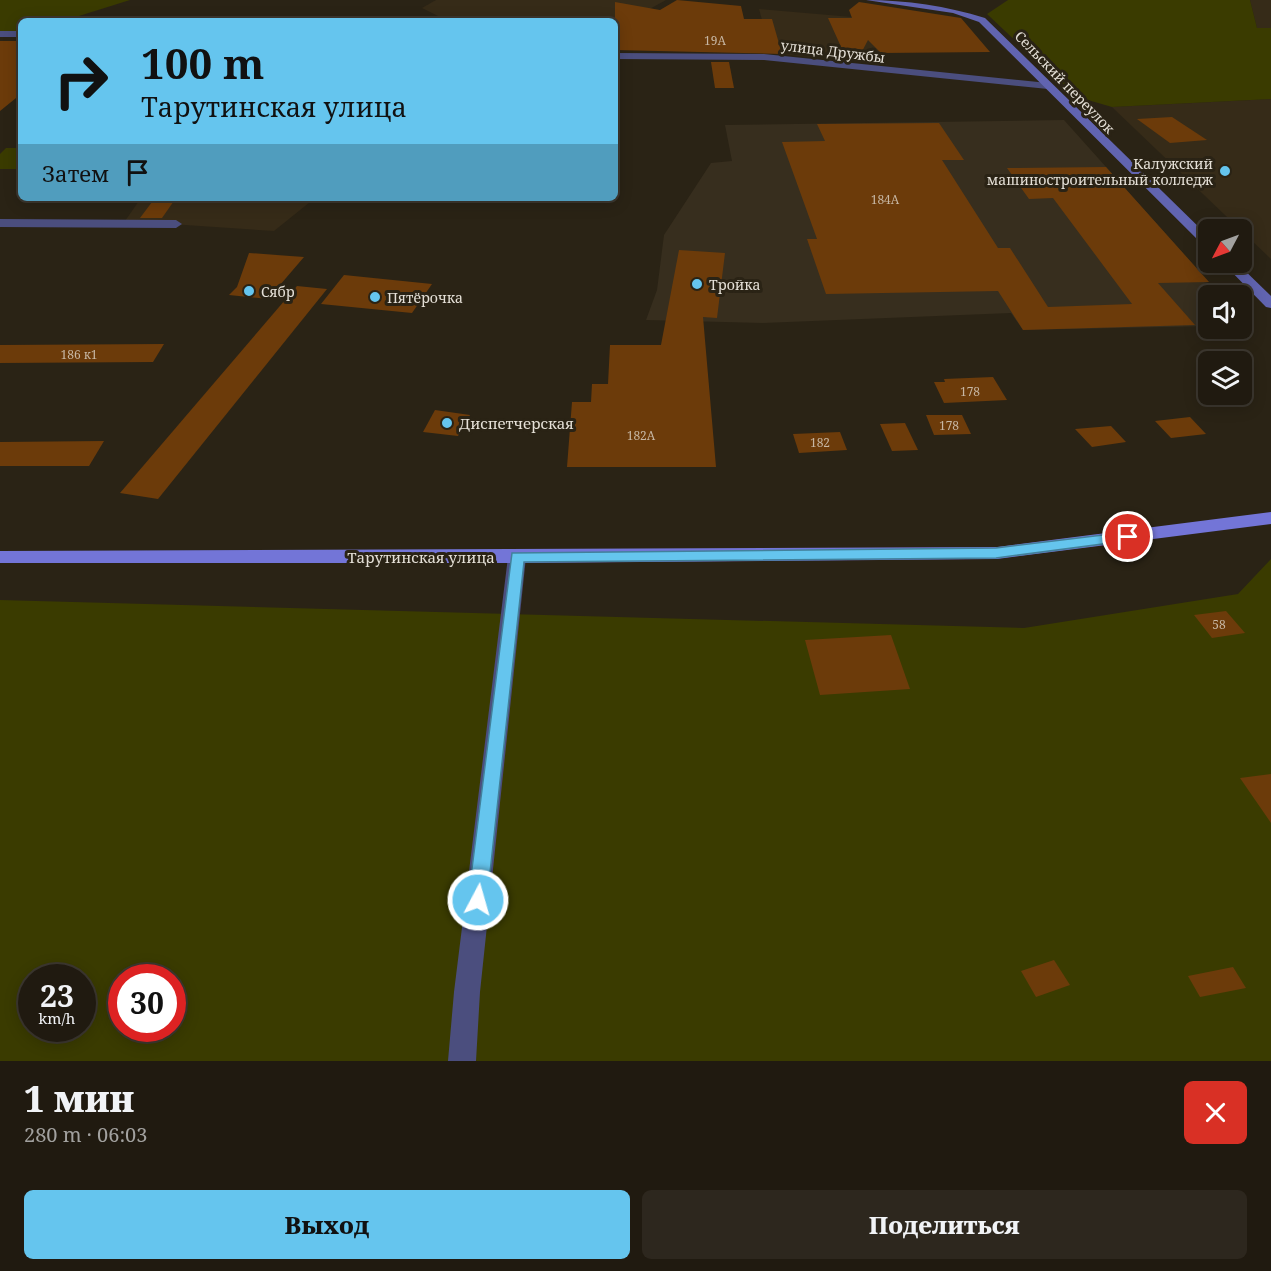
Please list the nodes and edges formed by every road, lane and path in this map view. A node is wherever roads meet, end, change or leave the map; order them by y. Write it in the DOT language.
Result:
graph roads {
  1 [pos="870,0"];
  2 [pos="0,34"];
  3 [pos="18,34"];
  4 [pos="618,56"];
  5 [pos="1048,86"];
  6 [pos="0,223"];
  7 [pos="176,224"];
  8 [pos="1198,233"];
  9 [pos="1239,273"];
  10 [pos="1271,304"];
  11 [pos="1271,518"];
  12 [pos="0,556"];
  13 [pos="517,557"];
  14 [pos="462,1061"];
  1 -- 5 [label="street, Сельский переулок"];
  2 -- 3 [label="street"];
  4 -- 5 [label="street, улица Дружбы"];
  5 -- 8 [label="street, Сельский переулок"];
  6 -- 7 [label="street"];
  9 -- 10 [label="street"];
  11 -- 13 [label="main road, Тарутинская улица"];
  12 -- 13 [label="main road, Тарутинская улица"];
  13 -- 14 [label="street"];
}
